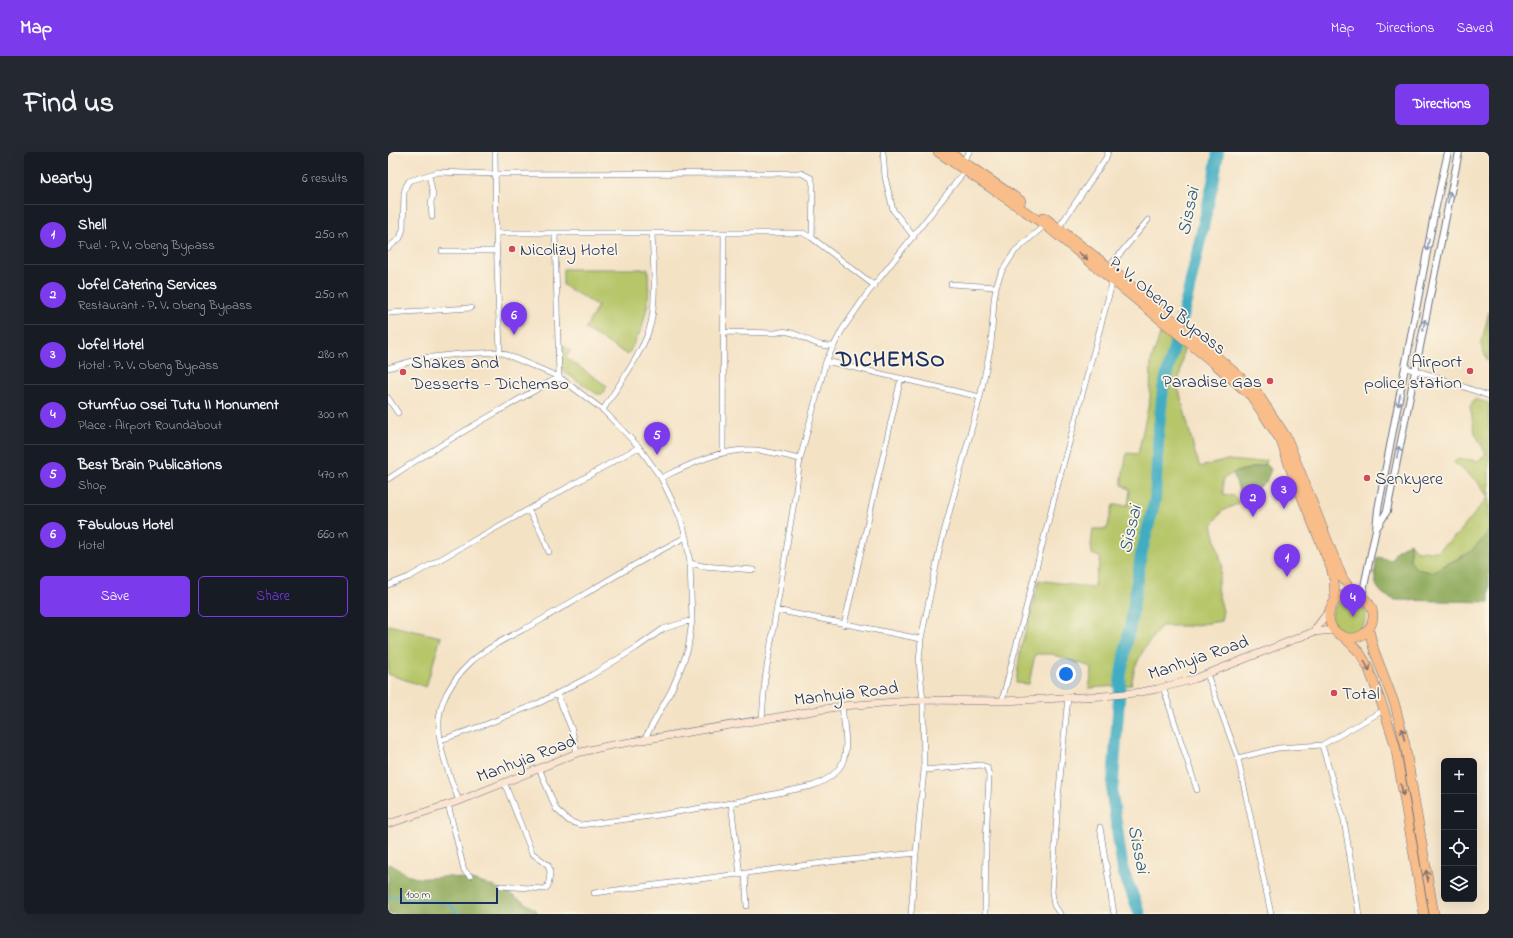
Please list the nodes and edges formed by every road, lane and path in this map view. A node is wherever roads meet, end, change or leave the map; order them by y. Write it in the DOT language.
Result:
graph roads {
  1 [pos="495,152"];
  2 [pos="883,152"];
  3 [pos="938,152"];
  4 [pos="949,152"];
  5 [pos="969,152"];
  6 [pos="1108,152"];
  7 [pos="1448,152"];
  8 [pos="1459,152"];
  9 [pos="963,161"];
  10 [pos="965,171"];
  11 [pos="495,174"];
  12 [pos="429,175"];
  13 [pos="432,217"];
  14 [pos="1148,220"];
  15 [pos="1045,225"];
  16 [pos="1057,230"];
  17 [pos="496,233"];
  18 [pos="556,233"];
  19 [pos="652,233"];
  20 [pos="724,233"];
  21 [pos="914,237"];
  22 [pos="812,238"];
  23 [pos="388,248"];
  24 [pos="442,251"];
  25 [pos="496,251"];
  26 [pos="1109,267"];
  27 [pos="1113,280"];
  28 [pos="951,284"];
  29 [pos="875,286"];
  30 [pos="996,287"];
  31 [pos="471,308"];
  32 [pos="388,313"];
  33 [pos="1174,325"];
  34 [pos="724,332"];
  35 [pos="1183,333"];
  36 [pos="834,346"];
  37 [pos="500,352"];
  38 [pos="826,361"];
  39 [pos="388,368"];
  40 [pos="1406,368"];
  41 [pos="1415,371"];
  42 [pos="559,377"];
  43 [pos="901,378"];
  44 [pos="1489,396"];
  45 [pos="980,397"];
  46 [pos="388,398"];
  47 [pos="603,410"];
  48 [pos="398,413"];
  49 [pos="639,447"];
  50 [pos="723,452"];
  51 [pos="800,459"];
  52 [pos="661,478"];
  53 [pos="388,479"];
  54 [pos="528,510"];
  55 [pos="1376,529"];
  56 [pos="686,537"];
  57 [pos="549,552"];
  58 [pos="690,563"];
  59 [pos="754,570"];
  60 [pos="388,585"];
  61 [pos="1358,595"];
  62 [pos="1333,604"];
  63 [pos="776,610"];
  64 [pos="692,620"];
  65 [pos="844,625"];
  66 [pos="1334,630"];
  67 [pos="1369,630"];
  68 [pos="1313,632"];
  69 [pos="1343,636"];
  70 [pos="921,639"];
  71 [pos="1207,674"];
  72 [pos="1163,687"];
  73 [pos="556,694"];
  74 [pos="1068,697"];
  75 [pos="923,700"];
  76 [pos="1002,701"];
  77 [pos="842,706"];
  78 [pos="1384,710"];
  79 [pos="762,720"];
  80 [pos="440,740"];
  81 [pos="644,740"];
  82 [pos="1322,745"];
  83 [pos="577,753"];
  84 [pos="1238,758"];
  85 [pos="539,768"];
  86 [pos="924,770"];
  87 [pos="504,782"];
  88 [pos="1197,790"];
  89 [pos="458,801"];
  90 [pos="731,803"];
  91 [pos="448,804"];
  92 [pos="388,824"];
  93 [pos="1100,827"];
  94 [pos="916,853"];
  95 [pos="743,874"];
  96 [pos="470,876"];
  97 [pos="501,886"];
  98 [pos="594,893"];
  99 [pos="747,906"];
  100 [pos="911,914"];
  101 [pos="984,914"];
  102 [pos="1060,914"];
  103 [pos="1114,914"];
  104 [pos="1271,914"];
  105 [pos="1359,914"];
  106 [pos="1424,914"];
  107 [pos="1434,914"];
  1 -- 11 [label="street"];
  2 -- 21 [label="street"];
  3 -- 10 [label="highway, P. V. Obeng Bypass"];
  4 -- 9 [label="highway, P. V. Obeng Bypass"];
  5 -- 9 [label="street"];
  6 -- 16 [label="street"];
  7 -- 40 [label="street, one-way"];
  41 -- 8 [label="street, one-way"];
  9 -- 16 [label="highway, P. V. Obeng Bypass"];
  10 -- 15 [label="highway, P. V. Obeng Bypass"];
  10 -- 21 [label="street"];
  11 -- 12 [label="street"];
  11 -- 17 [label="street"];
  11 -- 22 [label="street"];
  12 -- 13 [label="street"];
  12 -- 23 [label="street"];
  14 -- 26 [label="street"];
  15 -- 16 [label="highway, P. V. Obeng Bypass"];
  15 -- 30 [label="street"];
  16 -- 26 [label="highway, P. V. Obeng Bypass"];
  16 -- 27 [label="highway, P. V. Obeng Bypass, one-way"];
  17 -- 18 [label="street"];
  17 -- 25 [label="street"];
  18 -- 19 [label="street"];
  18 -- 42 [label="street"];
  19 -- 20 [label="street"];
  19 -- 47 [label="street"];
  20 -- 22 [label="street"];
  20 -- 34 [label="street"];
  21 -- 29 [label="street"];
  22 -- 29 [label="street"];
  24 -- 25 [label="street"];
  25 -- 37 [label="street"];
  26 -- 33 [label="highway, P. V. Obeng Bypass"];
  27 -- 33 [label="highway, P. V. Obeng Bypass"];
  27 -- 76 [label="street"];
  28 -- 30 [label="street"];
  29 -- 36 [label="street"];
  30 -- 45 [label="street"];
  31 -- 32 [label="street"];
  33 -- 35 [label="highway, P. V. Obeng Bypass"];
  34 -- 36 [label="street"];
  34 -- 50 [label="street"];
  35 -- 61 [label="highway, P. V. Obeng Bypass"];
  35 -- 62 [label="highway, P. V. Obeng Bypass"];
  36 -- 38 [label="street"];
  37 -- 39 [label="street"];
  37 -- 42 [label="street"];
  38 -- 43 [label="street"];
  38 -- 51 [label="street"];
  40 -- 41 [label="street"];
  40 -- 55 [label="street, one-way"];
  41 -- 44 [label="street"];
  55 -- 41 [label="street, one-way"];
  42 -- 47 [label="street"];
  42 -- 53 [label="street"];
  43 -- 45 [label="street"];
  43 -- 65 [label="street"];
  45 -- 70 [label="street"];
  46 -- 48 [label="street"];
  47 -- 49 [label="street"];
  49 -- 52 [label="street"];
  49 -- 54 [label="street"];
  50 -- 51 [label="street"];
  50 -- 52 [label="street"];
  51 -- 63 [label="street"];
  52 -- 56 [label="street"];
  54 -- 57 [label="street"];
  54 -- 60 [label="street"];
  55 -- 61 [label="street"];
  56 -- 58 [label="street"];
  56 -- 80 [label="street"];
  58 -- 59 [label="street"];
  58 -- 64 [label="street"];
  61 -- 62 [label="highway"];
  61 -- 67 [label="highway"];
  62 -- 66 [label="highway"];
  62 -- 68 [label="main road"];
  63 -- 65 [label="street"];
  63 -- 79 [label="street"];
  64 -- 73 [label="street"];
  64 -- 81 [label="street"];
  65 -- 70 [label="street"];
  66 -- 68 [label="main road, Manhyia Road"];
  66 -- 69 [label="highway"];
  67 -- 69 [label="highway"];
  107 -- 67 [label="highway, one-way"];
  68 -- 71 [label="main road, Manhyia Road"];
  69 -- 78 [label="highway, one-way"];
  70 -- 75 [label="street"];
  71 -- 72 [label="main road, Manhyia Road"];
  71 -- 84 [label="street"];
  72 -- 74 [label="main road, Manhyia Road"];
  72 -- 88 [label="street"];
  73 -- 80 [label="street"];
  73 -- 83 [label="street"];
  74 -- 76 [label="main road, Manhyia Road"];
  74 -- 102 [label="street"];
  75 -- 76 [label="main road, Manhyia Road"];
  75 -- 77 [label="main road, Manhyia Road"];
  75 -- 86 [label="street"];
  77 -- 79 [label="main road, Manhyia Road"];
  77 -- 90 [label="street"];
  78 -- 82 [label="street"];
  78 -- 106 [label="highway, one-way"];
  79 -- 81 [label="main road, Manhyia Road"];
  80 -- 89 [label="street"];
  81 -- 83 [label="main road, Manhyia Road"];
  82 -- 84 [label="street"];
  82 -- 105 [label="street"];
  83 -- 85 [label="main road, Manhyia Road"];
  84 -- 104 [label="street"];
  85 -- 87 [label="main road, Manhyia Road"];
  85 -- 90 [label="street"];
  86 -- 94 [label="street"];
  86 -- 101 [label="street"];
  87 -- 89 [label="main road, Manhyia Road"];
  87 -- 97 [label="street"];
  89 -- 91 [label="main road, Manhyia Road"];
  90 -- 95 [label="street"];
  91 -- 92 [label="main road, Manhyia Road"];
  91 -- 96 [label="street"];
  93 -- 103 [label="street"];
  94 -- 95 [label="street"];
  94 -- 100 [label="street"];
  95 -- 98 [label="street"];
  95 -- 99 [label="street"];
}
